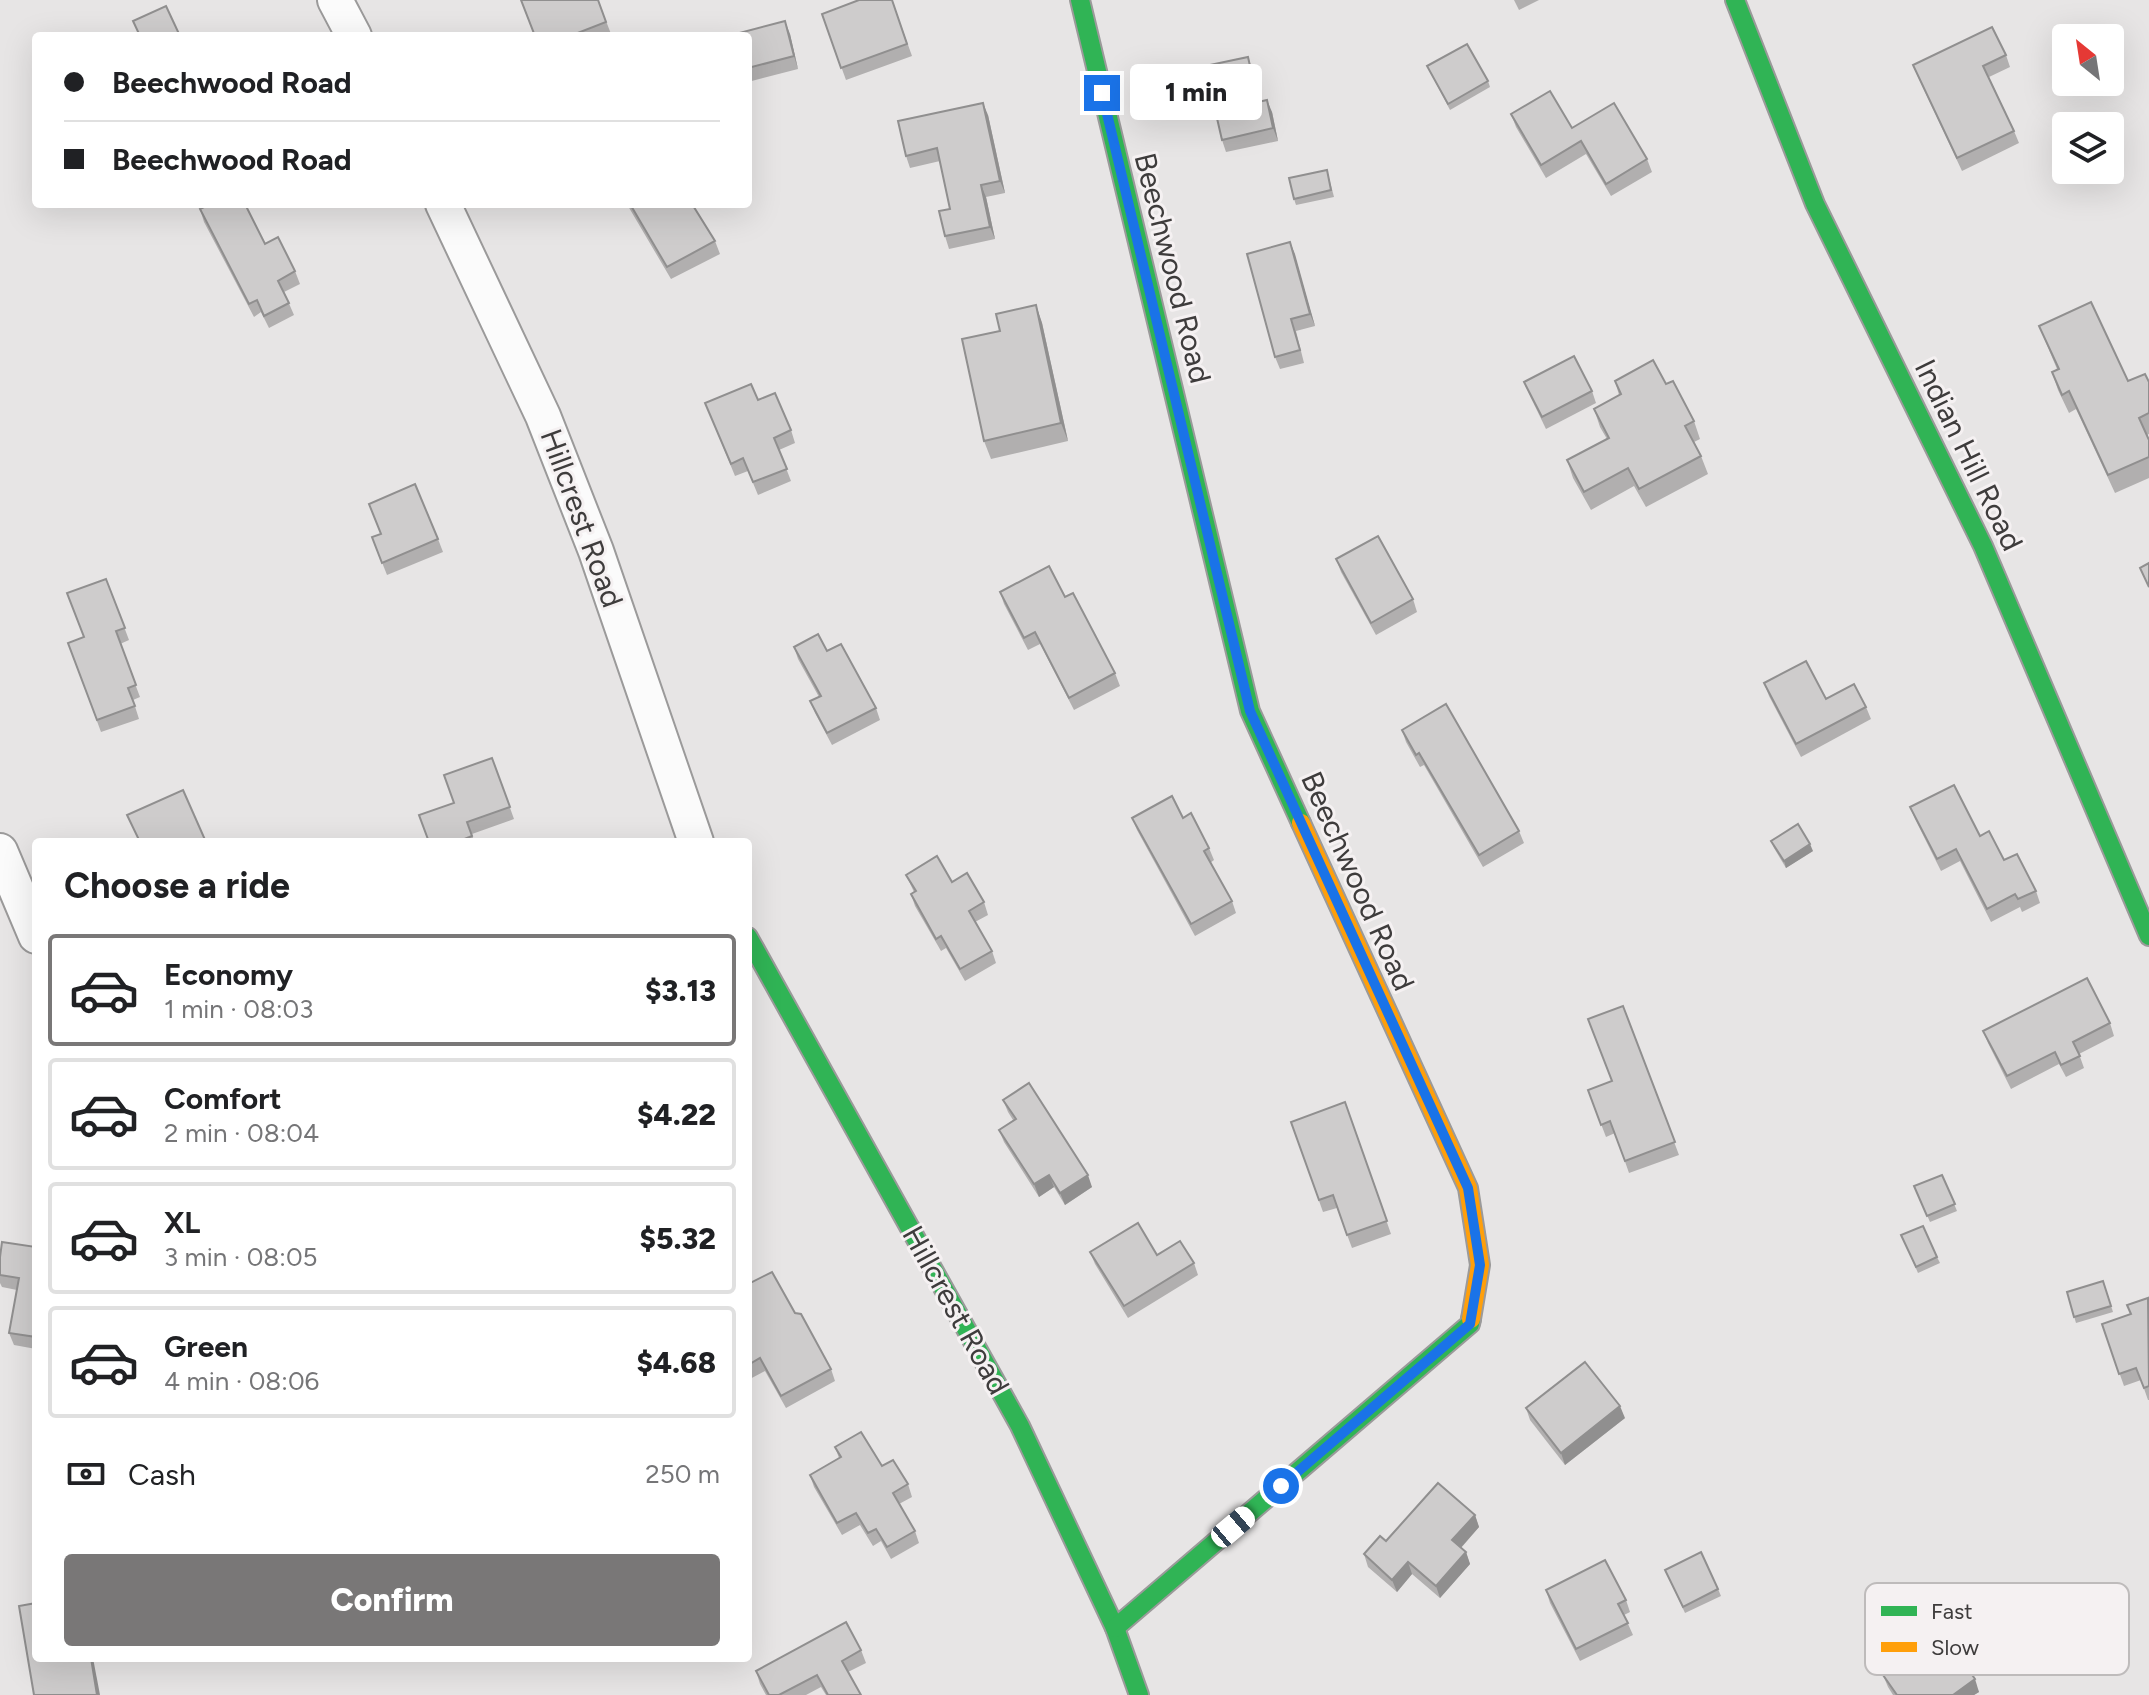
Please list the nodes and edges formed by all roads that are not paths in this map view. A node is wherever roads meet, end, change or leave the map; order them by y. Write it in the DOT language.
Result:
graph roads {
  1 [pos="335,0"];
  2 [pos="1080,0"];
  3 [pos="1735,0"];
  4 [pos="352,32"];
  5 [pos="445,208"];
  6 [pos="695,838"];
  7 [pos="0,851"];
  8 [pos="32,927"];
  9 [pos="2149,936"];
  10 [pos="752,944"];
  11 [pos="1115,1628"];
  12 [pos="1139,1695"];
  1 -- 4 [label="street"];
  2 -- 11 [label="street, Beechwood Road"];
  3 -- 9 [label="street, Indian Hill Road"];
  5 -- 6 [label="street, Hillcrest Road"];
  7 -- 8 [label="street"];
  10 -- 11 [label="street, Hillcrest Road"];
  11 -- 12 [label="street, Hillcrest Road"];
}
